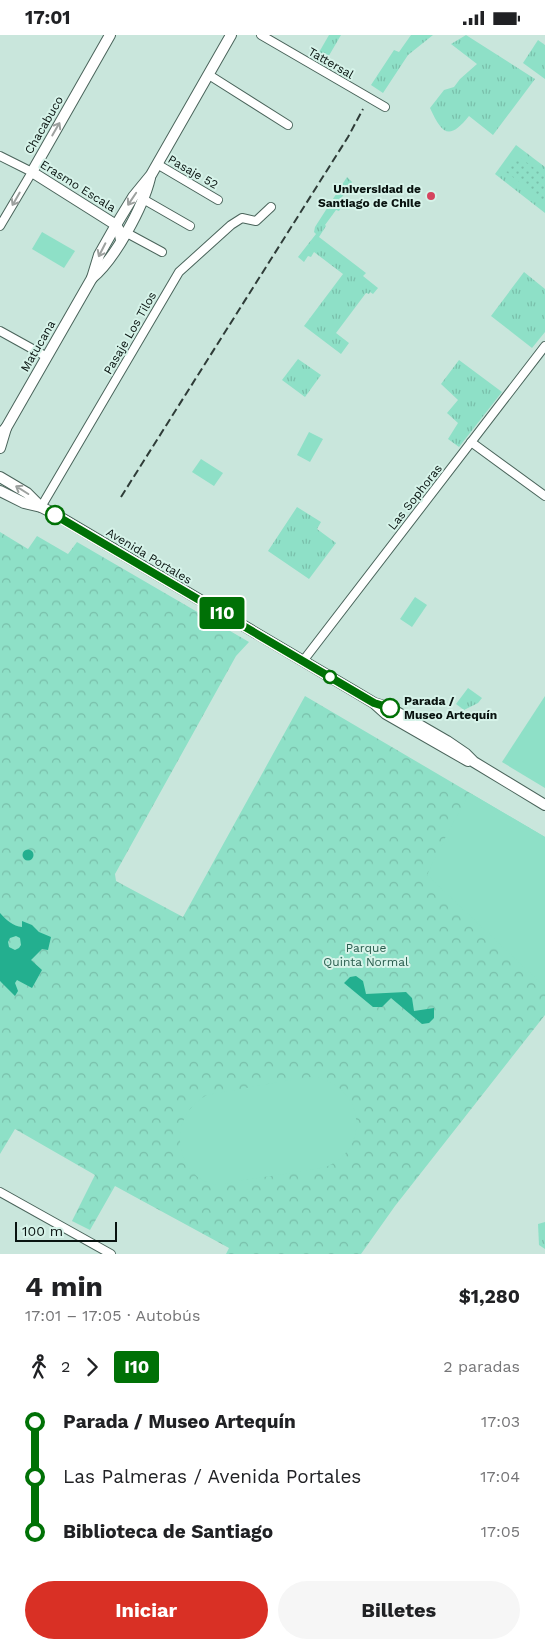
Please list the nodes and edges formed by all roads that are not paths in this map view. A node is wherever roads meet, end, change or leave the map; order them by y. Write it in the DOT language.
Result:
graph roads {
  1 [pos="110,35"];
  2 [pos="231,35"];
  3 [pos="264,37"];
  4 [pos="209,75"];
  5 [pos="385,107"];
  6 [pos="288,125"];
  7 [pos="0,156"];
  8 [pos="157,164"];
  9 [pos="32,172"];
  10 [pos="151,175"];
  11 [pos="143,199"];
  12 [pos="218,200"];
  13 [pos="271,207"];
  14 [pos="116,225"];
  15 [pos="190,226"];
  16 [pos="0,227"];
  17 [pos="123,236"];
  18 [pos="162,253"];
  19 [pos="92,278"];
  20 [pos="0,331"];
  21 [pos="545,346"];
  22 [pos="46,357"];
  23 [pos="3,431"];
  24 [pos="471,442"];
  25 [pos="0,448"];
  26 [pos="0,477"];
  27 [pos="0,491"];
  28 [pos="545,496"];
  29 [pos="41,507"];
  30 [pos="303,661"];
  31 [pos="545,805"];
  32 [pos="0,1192"];
  33 [pos="111,1254"];
  9 -- 1 [label="main road, Chacabuco, one-way"];
  2 -- 4 [label="main road, Matucana"];
  3 -- 5 [label="street, Tattersal"];
  4 -- 6 [label="street"];
  4 -- 8 [label="main road, Matucana"];
  7 -- 9 [label="street, Erasmo Escala"];
  8 -- 10 [label="main road, Matucana"];
  8 -- 12 [label="street, Pasaje 52"];
  9 -- 14 [label="main road, Erasmo Escala"];
  9 -- 16 [label="street, Chacabuco, one-way"];
  10 -- 11 [label="main road, Matucana"];
  10 -- 14 [label="main road, Matucana, one-way"];
  11 -- 15 [label="street"];
  11 -- 17 [label="main road, Matucana"];
  13 -- 29 [label="street, Pasaje Los Tilos"];
  14 -- 17 [label="main road"];
  14 -- 19 [label="main road, Matucana, one-way"];
  17 -- 18 [label="street"];
  17 -- 19 [label="main road, Matucana"];
  19 -- 22 [label="main road, Matucana"];
  20 -- 22 [label="street"];
  21 -- 24 [label="street, Las Sophoras"];
  22 -- 23 [label="main road, Matucana"];
  23 -- 25 [label="main road, Matucana"];
  24 -- 28 [label="street"];
  24 -- 30 [label="street, Las Sophoras"];
  29 -- 26 [label="main road, Avenida Portales, one-way"];
  27 -- 29 [label="main road, Avenida Portales"];
  29 -- 30 [label="main road, Avenida Portales"];
  30 -- 31 [label="main road, Avenida Portales"];
  32 -- 33 [label="street"];
}
